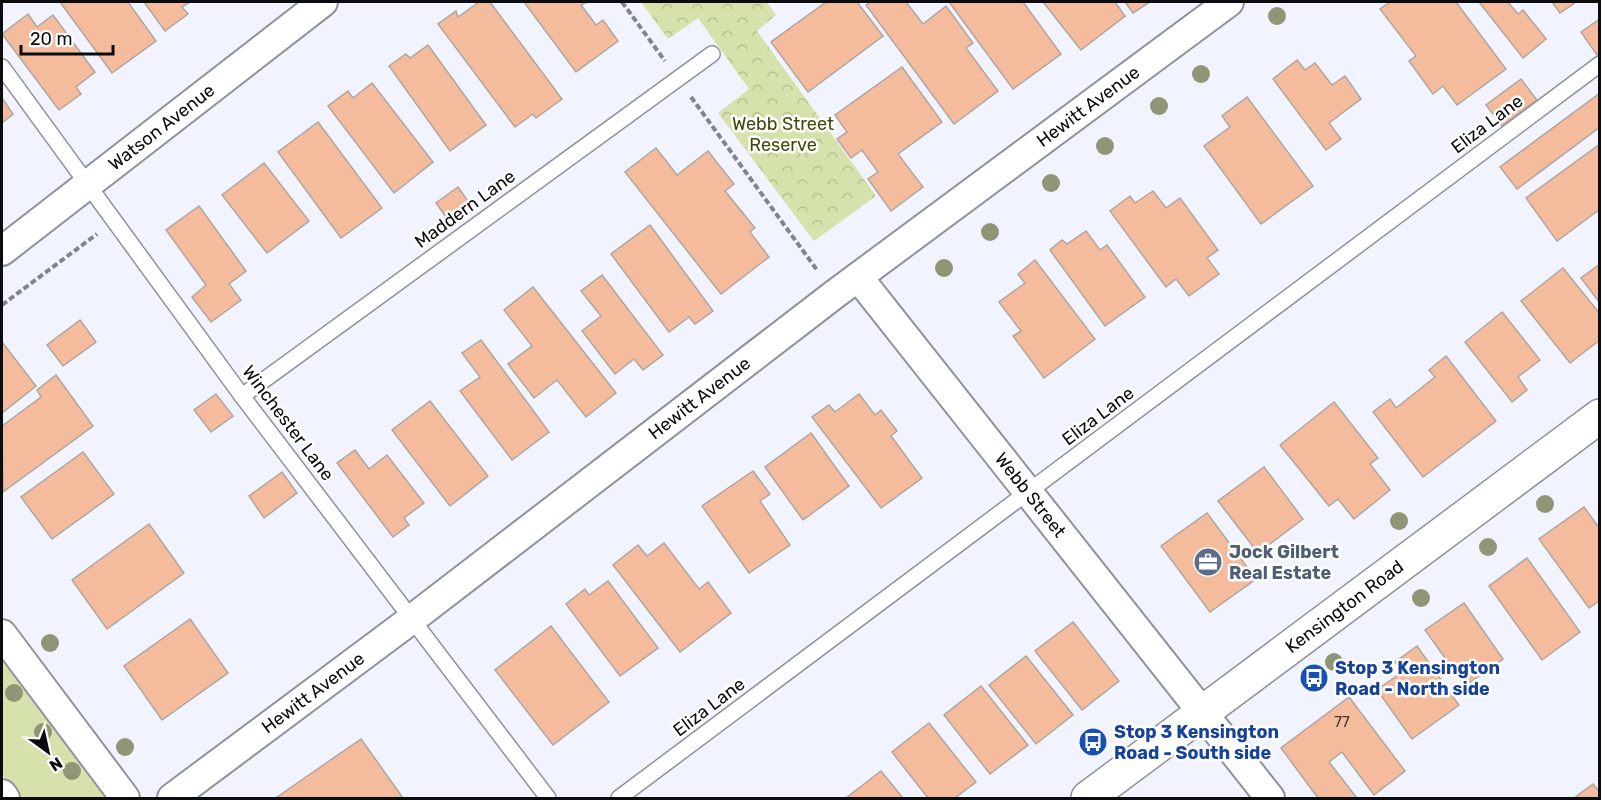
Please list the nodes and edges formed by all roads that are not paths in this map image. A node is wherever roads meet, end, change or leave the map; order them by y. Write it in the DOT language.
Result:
graph roads {
  1 [pos="323,2"];
  2 [pos="1229,2"];
  3 [pos="712,54"];
  4 [pos="1599,64"];
  5 [pos="2,67"];
  6 [pos="87,186"];
  7 [pos="2,251"];
  8 [pos="858,277"];
  9 [pos="242,396"];
  10 [pos="1599,416"];
  11 [pos="1027,493"];
  12 [pos="412,619"];
  13 [pos="3,636"];
  14 [pos="1203,713"];
  15 [pos="2,794"];
  16 [pos="5,798"];
  17 [pos="125,798"];
  18 [pos="172,798"];
  19 [pos="548,798"];
  20 [pos="619,798"];
  21 [pos="1089,798"];
  22 [pos="1270,798"];
  1 -- 6 [label="street, Watson Avenue"];
  2 -- 8 [label="street, Hewitt Avenue"];
  3 -- 9 [label="lane, Maddern Lane"];
  4 -- 11 [label="lane, Eliza Lane"];
  5 -- 6 [label="lane, Winchester Lane"];
  6 -- 7 [label="street, Watson Avenue"];
  6 -- 9 [label="lane, Winchester Lane"];
  8 -- 11 [label="street, Webb Street"];
  8 -- 12 [label="street, Hewitt Avenue"];
  9 -- 12 [label="lane, Winchester Lane"];
  10 -- 14 [label="main road, Kensington Road"];
  11 -- 14 [label="street, Webb Street"];
  11 -- 20 [label="lane, Eliza Lane"];
  12 -- 18 [label="street, Hewitt Avenue"];
  12 -- 19 [label="lane, Winchester Lane"];
  13 -- 17 [label="street"];
  14 -- 21 [label="main road, Kensington Road"];
  14 -- 22 [label="street, Webb Street"];
  15 -- 16 [label="street"];
}
